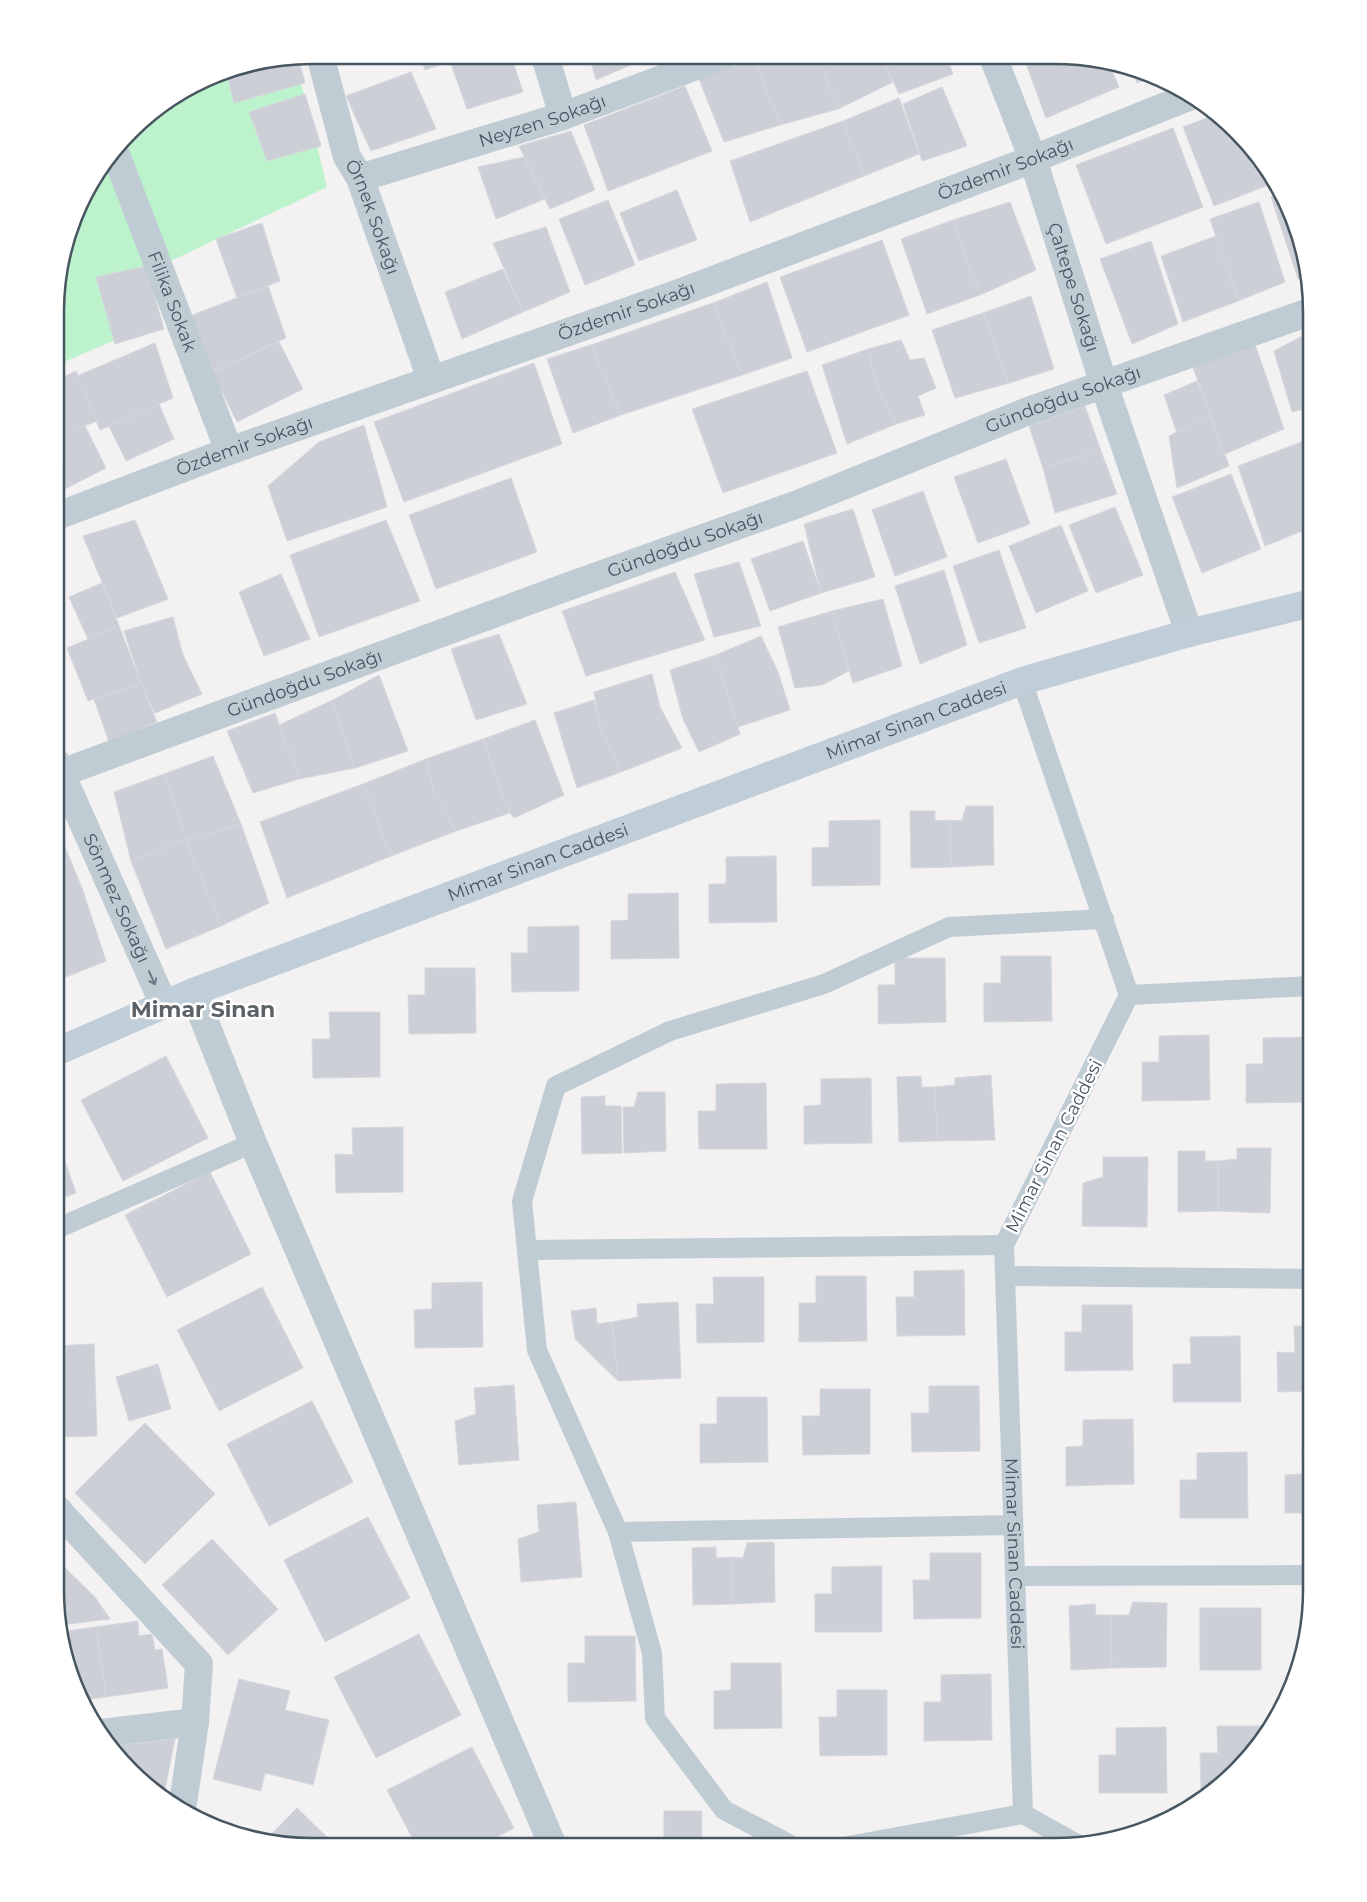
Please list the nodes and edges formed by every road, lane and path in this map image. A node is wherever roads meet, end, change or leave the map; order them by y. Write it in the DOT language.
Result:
graph roads {
  1 [pos="322,64"];
  2 [pos="547,64"];
  3 [pos="702,64"];
  4 [pos="996,64"];
  5 [pos="1182,99"];
  6 [pos="563,116"];
  7 [pos="117,158"];
  8 [pos="1033,159"];
  9 [pos="360,178"];
  10 [pos="1303,314"];
  11 [pos="431,379"];
  12 [pos="1104,385"];
  13 [pos="228,451"];
  14 [pos="64,513"];
  15 [pos="1303,605"];
  16 [pos="1189,633"];
  17 [pos="1022,681"];
  18 [pos="64,769"];
  19 [pos="64,784"];
  20 [pos="1104,919"];
  21 [pos="1303,986"];
  22 [pos="193,992"];
  23 [pos="1129,995"];
  24 [pos="164,1005"];
  25 [pos="64,1048"];
  26 [pos="253,1143"];
  27 [pos="64,1226"];
  28 [pos="1004,1245"];
  29 [pos="527,1250"];
  30 [pos="1005,1276"];
  31 [pos="1303,1279"];
  32 [pos="64,1517"];
  33 [pos="1013,1526"];
  34 [pos="618,1532"];
  35 [pos="1303,1575"];
  36 [pos="1015,1576"];
  37 [pos="195,1722"];
  38 [pos="109,1732"];
  39 [pos="183,1802"];
  40 [pos="1023,1814"];
  41 [pos="550,1838"];
  42 [pos="778,1838"];
  43 [pos="892,1838"];
  44 [pos="1066,1838"];
  1 -- 9 [label="street, Örnek Sokağı"];
  2 -- 6 [label="street"];
  3 -- 6 [label="street, Neyzen Sokağı"];
  4 -- 8 [label="street, Çaltepe Sokağı"];
  5 -- 8 [label="street, Özdemir Sokağı"];
  6 -- 9 [label="street, Neyzen Sokağı"];
  7 -- 13 [label="street, Filika Sokak"];
  8 -- 11 [label="street, Özdemir Sokağı"];
  8 -- 12 [label="street, Çaltepe Sokağı"];
  9 -- 11 [label="street, Örnek Sokağı"];
  10 -- 12 [label="street, Gündoğdu Sokağı"];
  11 -- 13 [label="street, Özdemir Sokağı"];
  12 -- 16 [label="street, Çaltepe Sokağı"];
  12 -- 18 [label="street, Gündoğdu Sokağı"];
  13 -- 14 [label="street, Özdemir Sokağı"];
  15 -- 16 [label="main road, Mimar Sinan Caddesi"];
  16 -- 17 [label="main road, Mimar Sinan Caddesi"];
  17 -- 20 [label="lane, Mimar Sinan Caddesi"];
  17 -- 22 [label="main road, Mimar Sinan Caddesi"];
  19 -- 24 [label="street, Sönmez Sokağı, one-way"];
  20 -- 23 [label="lane, Mimar Sinan Caddesi"];
  20 -- 29 [label="lane"];
  21 -- 23 [label="lane"];
  22 -- 24 [label="main road, Mimar Sinan Caddesi"];
  22 -- 26 [label="street"];
  23 -- 28 [label="lane, Mimar Sinan Caddesi"];
  24 -- 25 [label="main road, Mimar Sinan Caddesi"];
  26 -- 27 [label="lane"];
  26 -- 41 [label="street"];
  28 -- 29 [label="lane"];
  28 -- 30 [label="lane, Mimar Sinan Caddesi"];
  29 -- 34 [label="lane"];
  30 -- 31 [label="lane"];
  30 -- 33 [label="lane, Mimar Sinan Caddesi"];
  32 -- 37 [label="street"];
  33 -- 34 [label="lane"];
  33 -- 36 [label="lane, Mimar Sinan Caddesi"];
  34 -- 42 [label="lane"];
  35 -- 36 [label="lane"];
  36 -- 40 [label="lane, Mimar Sinan Caddesi"];
  37 -- 38 [label="street"];
  37 -- 39 [label="street"];
  40 -- 43 [label="lane"];
  40 -- 44 [label="lane"];
}
